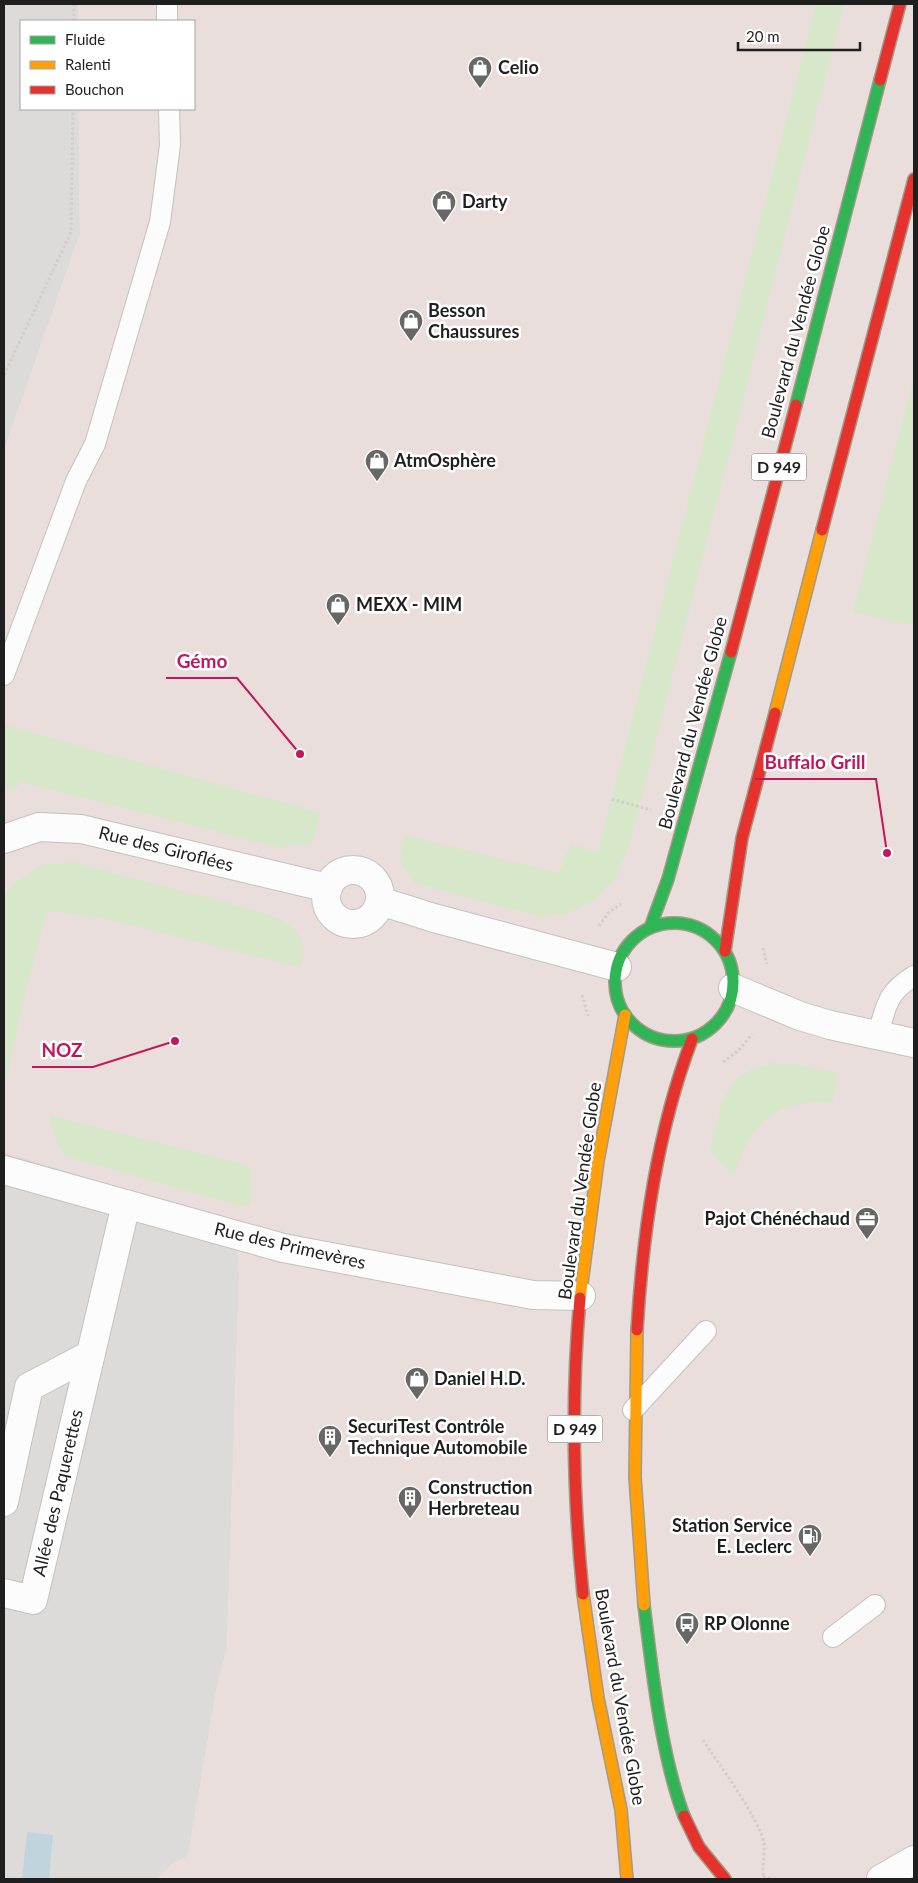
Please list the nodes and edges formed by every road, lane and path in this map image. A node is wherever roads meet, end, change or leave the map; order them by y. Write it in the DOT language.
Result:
graph roads {
  1 [pos="74,4"];
  2 [pos="167,4"];
  3 [pos="900,4"];
  4 [pos="74,20"];
  5 [pos="168,20"];
  6 [pos="73,110"];
  7 [pos="169,110"];
  8 [pos="914,179"];
  9 [pos="4,374"];
  10 [pos="4,676"];
  11 [pos="612,799"];
  12 [pos="654,811"];
  13 [pos="4,839"];
  14 [pos="665,886"];
  15 [pos="328,888"];
  16 [pos="380,901"];
  17 [pos="732,904"];
  18 [pos="650,928"];
  19 [pos="725,951"];
  20 [pos="583,959"];
  21 [pos="617,967"];
  22 [pos="914,976"];
  23 [pos="734,988"];
  24 [pos="767,1002"];
  25 [pos="625,1014"];
  26 [pos="878,1035"];
  27 [pos="692,1039"];
  28 [pos="914,1043"];
  29 [pos="618,1056"];
  30 [pos="723,1061"];
  31 [pos="721,1068"];
  32 [pos="678,1075"];
  33 [pos="4,1170"];
  34 [pos="126,1204"];
  35 [pos="581,1296"];
  36 [pos="706,1331"];
  37 [pos="90,1355"];
  38 [pos="634,1410"];
  39 [pos="4,1502"];
  40 [pos="4,1593"];
  41 [pos="875,1605"];
  42 [pos="833,1636"];
  43 [pos="699,1734"];
  44 [pos="914,1860"];
  45 [pos="763,1878"];
  46 [pos="627,1879"];
  47 [pos="725,1879"];
  48 [pos="881,1879"];
  1 -- 4 [label="path"];
  2 -- 5 [label="lane"];
  3 -- 14 [label="main road, Boulevard du Vendée Globe / D 949"];
  6 -- 9 [label="path"];
  7 -- 10 [label="lane"];
  8 -- 17 [label="main road"];
  11 -- 12 [label="path"];
  13 -- 15 [label="street, Rue des Giroflées"];
  14 -- 18 [label="main road, Boulevard du Vendée Globe / D 949"];
  14 -- 20 [label="path"];
  15 -- 16 [label="street"];
  15 -- 16 [label="street"];
  16 -- 20 [label="street"];
  17 -- 19 [label="main road"];
  17 -- 24 [label="path"];
  18 -- 19 [label="main road"];
  18 -- 21 [label="main road"];
  19 -- 23 [label="main road"];
  20 -- 21 [label="street"];
  20 -- 29 [label="path"];
  21 -- 25 [label="main road"];
  22 -- 26 [label="lane"];
  23 -- 24 [label="street"];
  23 -- 27 [label="main road"];
  24 -- 26 [label="street"];
  24 -- 30 [label="path"];
  25 -- 27 [label="main road"];
  25 -- 29 [label="main road, Boulevard du Vendée Globe / D 949"];
  26 -- 28 [label="street"];
  27 -- 32 [label="main road, Boulevard du Vendée Globe"];
  29 -- 35 [label="main road, Boulevard du Vendée Globe / D 949"];
  30 -- 31 [label="path"];
  30 -- 32 [label="path"];
  32 -- 38 [label="main road, Boulevard du Vendée Globe"];
  33 -- 34 [label="street, Rue des Primevères"];
  34 -- 35 [label="street, Rue des Primevères"];
  34 -- 37 [label="street, Allée des Paquerettes"];
  35 -- 46 [label="main road, Boulevard du Vendée Globe / D 949"];
  36 -- 38 [label="lane"];
  37 -- 39 [label="street"];
  37 -- 40 [label="street, Allée des Paquerettes"];
  38 -- 47 [label="main road, Boulevard du Vendée Globe"];
  41 -- 42 [label="lane"];
  43 -- 45 [label="path"];
  44 -- 48 [label="street"];
}
